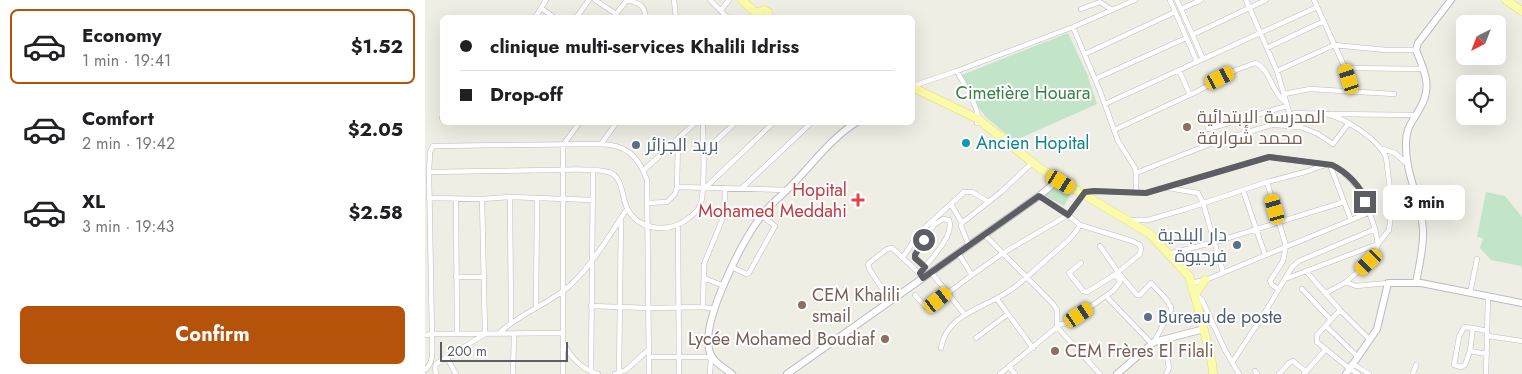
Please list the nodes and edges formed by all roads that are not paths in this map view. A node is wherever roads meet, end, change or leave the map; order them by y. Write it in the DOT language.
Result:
graph roads {
  1 [pos="547,0"];
  2 [pos="589,0"];
  3 [pos="595,0"];
  4 [pos="627,0"];
  5 [pos="674,0"];
  6 [pos="710,0"];
  7 [pos="729,0"];
  8 [pos="742,0"];
  9 [pos="748,0"];
  10 [pos="1135,0"];
  11 [pos="1170,0"];
  12 [pos="1177,0"];
  13 [pos="1201,0"];
  14 [pos="1246,0"];
  15 [pos="1266,0"];
  16 [pos="1314,0"];
  17 [pos="1451,0"];
  18 [pos="1506,0"];
  19 [pos="1317,7"];
  20 [pos="541,8"];
  21 [pos="1249,8"];
  22 [pos="1181,9"];
  23 [pos="721,10"];
  24 [pos="1081,10"];
  25 [pos="1112,10"];
  26 [pos="1522,10"];
  27 [pos="1175,12"];
  28 [pos="537,15"];
  29 [pos="551,15"];
  30 [pos="578,15"];
  31 [pos="614,15"];
  32 [pos="616,15"];
  33 [pos="646,15"];
  34 [pos="676,15"];
  35 [pos="726,15"];
  36 [pos="765,15"];
  37 [pos="1324,21"];
  38 [pos="1073,27"];
  39 [pos="1260,34"];
  40 [pos="1192,35"];
  41 [pos="1186,38"];
  42 [pos="1334,45"];
  43 [pos="1267,48"];
  44 [pos="1416,50"];
  45 [pos="1085,54"];
  46 [pos="1203,59"];
  47 [pos="1197,62"];
  48 [pos="1345,68"];
  49 [pos="1179,70"];
  50 [pos="1425,70"];
  51 [pos="957,71"];
  52 [pos="1277,71"];
  53 [pos="1095,79"];
  54 [pos="915,88"];
  55 [pos="915,90"];
  56 [pos="1353,91"];
  57 [pos="1285,94"];
  58 [pos="1394,94"];
  59 [pos="1190,95"];
  60 [pos="1105,104"];
  61 [pos="1286,104"];
  62 [pos="1299,113"];
  63 [pos="1310,114"];
  64 [pos="1327,114"];
  65 [pos="1415,114"];
  66 [pos="1290,115"];
  67 [pos="977,121"];
  68 [pos="1302,122"];
  69 [pos="1348,124"];
  70 [pos="578,125"];
  71 [pos="615,125"];
  72 [pos="693,125"];
  73 [pos="703,125"];
  74 [pos="733,125"];
  75 [pos="771,125"];
  76 [pos="809,125"];
  77 [pos="853,125"];
  78 [pos="1273,125"];
  79 [pos="1295,126"];
  80 [pos="1208,129"];
  81 [pos="1114,130"];
  82 [pos="677,139"];
  83 [pos="601,144"];
  84 [pos="563,145"];
  85 [pos="1383,150"];
  86 [pos="704,152"];
  87 [pos="1033,162"];
  88 [pos="1406,163"];
  89 [pos="1328,165"];
  90 [pos="563,170"];
  91 [pos="644,170"];
  92 [pos="593,171"];
  93 [pos="429,172"];
  94 [pos="1136,173"];
  95 [pos="1058,180"];
  96 [pos="1267,182"];
  97 [pos="677,187"];
  98 [pos="1167,187"];
  99 [pos="703,188"];
  100 [pos="742,188"];
  101 [pos="725,190"];
  102 [pos="787,190"];
  103 [pos="1243,190"];
  104 [pos="1136,193"];
  105 [pos="1082,194"];
  106 [pos="1039,196"];
  107 [pos="429,198"];
  108 [pos="510,198"];
  109 [pos="455,199"];
  110 [pos="482,199"];
  111 [pos="537,199"];
  112 [pos="563,199"];
  113 [pos="593,200"];
  114 [pos="989,202"];
  115 [pos="1203,202"];
  116 [pos="1344,202"];
  117 [pos="648,203"];
  118 [pos="951,204"];
  119 [pos="627,209"];
  120 [pos="1368,213"];
  121 [pos="1068,215"];
  122 [pos="761,216"];
  123 [pos="724,217"];
  124 [pos="621,218"];
  125 [pos="1127,220"];
  126 [pos="1148,220"];
  127 [pos="1351,220"];
  128 [pos="1279,222"];
  129 [pos="962,223"];
  130 [pos="678,225"];
  131 [pos="1080,225"];
  132 [pos="648,226"];
  133 [pos="1256,228"];
  134 [pos="1143,229"];
  135 [pos="1375,229"];
  136 [pos="984,234"];
  137 [pos="1215,242"];
  138 [pos="1378,244"];
  139 [pos="969,246"];
  140 [pos="1100,246"];
  141 [pos="1287,246"];
  142 [pos="958,253"];
  143 [pos="1003,254"];
  144 [pos="1169,254"];
  145 [pos="1265,255"];
  146 [pos="903,257"];
  147 [pos="592,258"];
  148 [pos="1477,259"];
  149 [pos="1081,263"];
  150 [pos="732,267"];
  151 [pos="925,267"];
  152 [pos="1306,271"];
  153 [pos="931,272"];
  154 [pos="1223,272"];
  155 [pos="1117,273"];
  156 [pos="425,274"];
  157 [pos="431,274"];
  158 [pos="972,274"];
  159 [pos="921,275"];
  160 [pos="456,277"];
  161 [pos="484,277"];
  162 [pos="1027,277"];
  163 [pos="704,278"];
  164 [pos="1206,279"];
  165 [pos="1285,279"];
  166 [pos="1346,282"];
  167 [pos="1387,283"];
  168 [pos="1416,283"];
  169 [pos="724,286"];
  170 [pos="1193,288"];
  171 [pos="1278,289"];
  172 [pos="1302,289"];
  173 [pos="563,291"];
  174 [pos="947,293"];
  175 [pos="1326,293"];
  176 [pos="1469,293"];
  177 [pos="915,295"];
  178 [pos="1106,296"];
  179 [pos="1488,296"];
  180 [pos="997,299"];
  181 [pos="890,301"];
  182 [pos="1522,303"];
  183 [pos="591,306"];
  184 [pos="619,307"];
  185 [pos="703,307"];
  186 [pos="536,308"];
  187 [pos="649,308"];
  188 [pos="678,308"];
  189 [pos="714,310"];
  190 [pos="1340,310"];
  191 [pos="1008,314"];
  192 [pos="965,315"];
  193 [pos="1331,320"];
  194 [pos="511,322"];
  195 [pos="1057,326"];
  196 [pos="1326,326"];
  197 [pos="1473,328"];
  198 [pos="1204,329"];
  199 [pos="1487,331"];
  200 [pos="457,333"];
  201 [pos="563,333"];
  202 [pos="433,334"];
  203 [pos="485,334"];
  204 [pos="498,334"];
  205 [pos="514,334"];
  206 [pos="425,335"];
  207 [pos="1488,336"];
  208 [pos="976,338"];
  209 [pos="1369,339"];
  210 [pos="1164,340"];
  211 [pos="1522,341"];
  212 [pos="563,342"];
  213 [pos="1153,342"];
  214 [pos="941,348"];
  215 [pos="1033,348"];
  216 [pos="649,349"];
  217 [pos="1326,349"];
  218 [pos="1469,351"];
  219 [pos="1487,354"];
  220 [pos="711,356"];
  221 [pos="1357,356"];
  222 [pos="649,357"];
  223 [pos="679,357"];
  224 [pos="447,358"];
  225 [pos="1233,361"];
  226 [pos="1416,365"];
  227 [pos="1009,367"];
  228 [pos="1349,368"];
  229 [pos="425,370"];
  230 [pos="591,372"];
  231 [pos="617,373"];
  232 [pos="1305,373"];
  233 [pos="437,374"];
  234 [pos="455,374"];
  235 [pos="513,374"];
  236 [pos="563,374"];
  237 [pos="598,374"];
  238 [pos="649,374"];
  239 [pos="679,374"];
  240 [pos="710,374"];
  241 [pos="732,374"];
  242 [pos="787,374"];
  243 [pos="1000,374"];
  244 [pos="1015,374"];
  245 [pos="1100,374"];
  246 [pos="1117,374"];
  247 [pos="1166,374"];
  248 [pos="1213,374"];
  249 [pos="1239,374"];
  250 [pos="1279,374"];
  251 [pos="1358,374"];
  252 [pos="1369,374"];
  253 [pos="1413,374"];
  254 [pos="1486,374"];
  1 -- 20 [label="street"];
  2 -- 30 [label="street"];
  3 -- 31 [label="street"];
  4 -- 32 [label="street"];
  4 -- 33 [label="street"];
  5 -- 34 [label="street"];
  6 -- 23 [label="street"];
  7 -- 23 [label="street"];
  8 -- 36 [label="main road"];
  9 -- 36 [label="main road"];
  10 -- 25 [label="street"];
  11 -- 27 [label="street"];
  12 -- 22 [label="street"];
  13 -- 22 [label="street"];
  14 -- 21 [label="street"];
  15 -- 21 [label="street"];
  16 -- 19 [label="street"];
  17 -- 44 [label="main road"];
  18 -- 26 [label="main road"];
  19 -- 37 [label="street"];
  19 -- 39 [label="street"];
  20 -- 28 [label="street"];
  20 -- 29 [label="street"];
  21 -- 39 [label="street"];
  21 -- 40 [label="street"];
  22 -- 40 [label="street"];
  23 -- 35 [label="street"];
  24 -- 25 [label="street"];
  25 -- 38 [label="street"];
  27 -- 41 [label="street"];
  27 -- 45 [label="street"];
  37 -- 42 [label="street"];
  37 -- 43 [label="street"];
  38 -- 45 [label="street"];
  38 -- 51 [label="street"];
  39 -- 43 [label="street"];
  39 -- 46 [label="street"];
  40 -- 46 [label="street"];
  41 -- 47 [label="street"];
  41 -- 53 [label="street"];
  42 -- 44 [label="street"];
  42 -- 48 [label="street"];
  42 -- 52 [label="street"];
  43 -- 52 [label="street"];
  44 -- 50 [label="main road"];
  45 -- 53 [label="street"];
  46 -- 47 [label="street"];
  47 -- 49 [label="street"];
  48 -- 50 [label="street"];
  48 -- 56 [label="street"];
  49 -- 59 [label="street"];
  49 -- 60 [label="street"];
  50 -- 65 [label="main road"];
  51 -- 54 [label="street"];
  51 -- 67 [label="street"];
  52 -- 57 [label="street"];
  53 -- 60 [label="street"];
  55 -- 67 [label="main road"];
  56 -- 57 [label="street"];
  56 -- 58 [label="street"];
  57 -- 61 [label="street"];
  59 -- 61 [label="street"];
  59 -- 81 [label="street"];
  60 -- 81 [label="street"];
  61 -- 66 [label="street"];
  61 -- 80 [label="street"];
  62 -- 63 [label="street"];
  62 -- 66 [label="street"];
  62 -- 68 [label="street"];
  63 -- 64 [label="street"];
  63 -- 68 [label="street"];
  64 -- 65 [label="street"];
  64 -- 69 [label="street"];
  65 -- 88 [label="main road"];
  66 -- 78 [label="street"];
  66 -- 79 [label="street"];
  67 -- 87 [label="main road"];
  68 -- 79 [label="street"];
  69 -- 79 [label="street"];
  69 -- 85 [label="street"];
  70 -- 84 [label="street"];
  71 -- 83 [label="street"];
  72 -- 82 [label="street"];
  73 -- 86 [label="street"];
  74 -- 86 [label="street"];
  75 -- 99 [label="street"];
  76 -- 100 [label="street"];
  77 -- 102 [label="main road"];
  78 -- 79 [label="street"];
  78 -- 94 [label="street"];
  81 -- 94 [label="street"];
  82 -- 91 [label="street"];
  82 -- 97 [label="street"];
  83 -- 84 [label="street"];
  83 -- 91 [label="street"];
  84 -- 90 [label="street"];
  84 -- 93 [label="street"];
  85 -- 88 [label="street"];
  85 -- 138 [label="street"];
  86 -- 99 [label="street"];
  87 -- 95 [label="main road"];
  87 -- 114 [label="street"];
  88 -- 168 [label="main road"];
  89 -- 96 [label="street"];
  89 -- 98 [label="street"];
  89 -- 116 [label="street"];
  89 -- 120 [label="street"];
  90 -- 92 [label="street"];
  90 -- 93 [label="street"];
  90 -- 112 [label="street"];
  91 -- 117 [label="street"];
  92 -- 113 [label="street"];
  92 -- 119 [label="street"];
  93 -- 107 [label="street"];
  94 -- 104 [label="street"];
  95 -- 105 [label="main road"];
  95 -- 106 [label="main road"];
  96 -- 103 [label="street"];
  96 -- 128 [label="street"];
  97 -- 99 [label="street"];
  97 -- 117 [label="street"];
  98 -- 104 [label="street"];
  98 -- 115 [label="street"];
  99 -- 101 [label="street"];
  99 -- 130 [label="street"];
  100 -- 101 [label="street"];
  100 -- 102 [label="street"];
  101 -- 123 [label="street"];
  102 -- 122 [label="main road"];
  103 -- 115 [label="street"];
  103 -- 133 [label="street"];
  104 -- 105 [label="street"];
  105 -- 121 [label="street"];
  105 -- 125 [label="main road"];
  106 -- 121 [label="street"];
  106 -- 136 [label="main road"];
  107 -- 109 [label="street"];
  107 -- 157 [label="street"];
  108 -- 110 [label="street"];
  108 -- 111 [label="street"];
  108 -- 194 [label="street"];
  109 -- 110 [label="street"];
  109 -- 160 [label="street"];
  110 -- 161 [label="street"];
  111 -- 112 [label="street"];
  111 -- 186 [label="street"];
  112 -- 113 [label="street"];
  112 -- 173 [label="street"];
  113 -- 147 [label="street"];
  114 -- 118 [label="street"];
  114 -- 129 [label="street"];
  115 -- 126 [label="street"];
  115 -- 137 [label="street"];
  116 -- 127 [label="street"];
  116 -- 128 [label="street"];
  117 -- 132 [label="street"];
  118 -- 129 [label="street"];
  118 -- 146 [label="street"];
  119 -- 124 [label="street"];
  119 -- 132 [label="street"];
  120 -- 127 [label="street"];
  120 -- 135 [label="street"];
  121 -- 131 [label="street"];
  121 -- 143 [label="street"];
  122 -- 123 [label="street"];
  122 -- 150 [label="main road"];
  122 -- 150 [label="street"];
  123 -- 163 [label="street"];
  124 -- 147 [label="street"];
  124 -- 184 [label="street"];
  125 -- 126 [label="street"];
  125 -- 134 [label="main road"];
  126 -- 134 [label="street"];
  127 -- 141 [label="street"];
  128 -- 133 [label="street"];
  128 -- 141 [label="street"];
  129 -- 139 [label="street"];
  130 -- 132 [label="street"];
  130 -- 188 [label="street"];
  131 -- 155 [label="street"];
  131 -- 162 [label="street"];
  132 -- 187 [label="street"];
  133 -- 137 [label="street"];
  133 -- 145 [label="street"];
  134 -- 144 [label="main road"];
  135 -- 138 [label="street"];
  135 -- 165 [label="street"];
  136 -- 139 [label="main road"];
  136 -- 143 [label="street"];
  137 -- 144 [label="street"];
  137 -- 154 [label="street"];
  138 -- 152 [label="street"];
  138 -- 166 [label="street"];
  139 -- 142 [label="main road"];
  140 -- 155 [label="street"];
  141 -- 145 [label="street"];
  141 -- 171 [label="street"];
  142 -- 153 [label="main road"];
  142 -- 158 [label="street"];
  143 -- 158 [label="street"];
  143 -- 162 [label="street"];
  144 -- 170 [label="main road"];
  145 -- 154 [label="street"];
  146 -- 159 [label="street"];
  146 -- 181 [label="street"];
  147 -- 173 [label="street"];
  147 -- 183 [label="street"];
  148 -- 176 [label="street"];
  149 -- 155 [label="street"];
  150 -- 169 [label="main road"];
  151 -- 151 [label="street"];
  151 -- 159 [label="street"];
  152 -- 165 [label="street"];
  152 -- 175 [label="street"];
  153 -- 159 [label="main road"];
  153 -- 174 [label="street"];
  154 -- 164 [label="street"];
  155 -- 178 [label="street"];
  155 -- 213 [label="street"];
  156 -- 157 [label="street"];
  157 -- 202 [label="street"];
  158 -- 174 [label="street"];
  159 -- 181 [label="main road"];
  160 -- 161 [label="street"];
  160 -- 200 [label="street"];
  161 -- 203 [label="street"];
  162 -- 180 [label="street"];
  162 -- 195 [label="street"];
  163 -- 169 [label="street"];
  163 -- 185 [label="street"];
  164 -- 170 [label="main road"];
  164 -- 170 [label="main road"];
  165 -- 171 [label="street"];
  166 -- 167 [label="street"];
  166 -- 175 [label="street"];
  167 -- 168 [label="main road"];
  167 -- 209 [label="main road"];
  168 -- 176 [label="main road"];
  169 -- 189 [label="main road"];
  170 -- 198 [label="main road"];
  170 -- 225 [label="street"];
  171 -- 225 [label="street"];
  172 -- 193 [label="street"];
  173 -- 186 [label="street"];
  173 -- 201 [label="street"];
  174 -- 177 [label="street"];
  174 -- 192 [label="street"];
  175 -- 190 [label="street"];
  176 -- 179 [label="main road"];
  178 -- 195 [label="street"];
  178 -- 213 [label="street"];
  179 -- 182 [label="main road"];
  179 -- 199 [label="street"];
  180 -- 191 [label="street"];
  180 -- 192 [label="street"];
  181 -- 242 [label="main road"];
  183 -- 184 [label="street"];
  183 -- 230 [label="street"];
  184 -- 187 [label="street"];
  184 -- 231 [label="street"];
  185 -- 188 [label="street"];
  185 -- 189 [label="street"];
  186 -- 194 [label="street"];
  187 -- 188 [label="street"];
  187 -- 216 [label="street"];
  188 -- 223 [label="street"];
  189 -- 220 [label="main road"];
  190 -- 193 [label="street"];
  190 -- 209 [label="street"];
  191 -- 208 [label="street"];
  191 -- 215 [label="street"];
  192 -- 214 [label="street"];
  193 -- 196 [label="street"];
  194 -- 204 [label="street"];
  195 -- 215 [label="street"];
  195 -- 245 [label="street"];
  196 -- 217 [label="street"];
  196 -- 221 [label="street"];
  197 -- 199 [label="street"];
  197 -- 218 [label="street"];
  197 -- 218 [label="street"];
  198 -- 210 [label="main road"];
  198 -- 248 [label="main road"];
  199 -- 207 [label="street"];
  200 -- 202 [label="street"];
  200 -- 203 [label="street"];
  201 -- 205 [label="street"];
  201 -- 212 [label="street"];
  202 -- 206 [label="street"];
  202 -- 229 [label="street"];
  203 -- 204 [label="street"];
  203 -- 224 [label="street"];
  204 -- 205 [label="street"];
  205 -- 235 [label="street"];
  207 -- 211 [label="street"];
  207 -- 219 [label="street"];
  209 -- 221 [label="main road"];
  210 -- 213 [label="main road"];
  210 -- 247 [label="street"];
  212 -- 230 [label="street"];
  212 -- 236 [label="street"];
  213 -- 246 [label="main road"];
  215 -- 227 [label="street"];
  216 -- 222 [label="street"];
  216 -- 231 [label="street"];
  217 -- 228 [label="street"];
  217 -- 232 [label="street"];
  218 -- 219 [label="street"];
  219 -- 254 [label="street"];
  220 -- 223 [label="street"];
  220 -- 240 [label="street"];
  220 -- 241 [label="main road"];
  221 -- 228 [label="main road"];
  222 -- 223 [label="street"];
  222 -- 238 [label="street"];
  223 -- 239 [label="street"];
  224 -- 233 [label="street"];
  224 -- 234 [label="street"];
  225 -- 249 [label="street"];
  226 -- 253 [label="street"];
  227 -- 243 [label="street"];
  227 -- 244 [label="street"];
  228 -- 251 [label="street"];
  228 -- 252 [label="street"];
  230 -- 237 [label="street"];
  232 -- 250 [label="street"];
}
